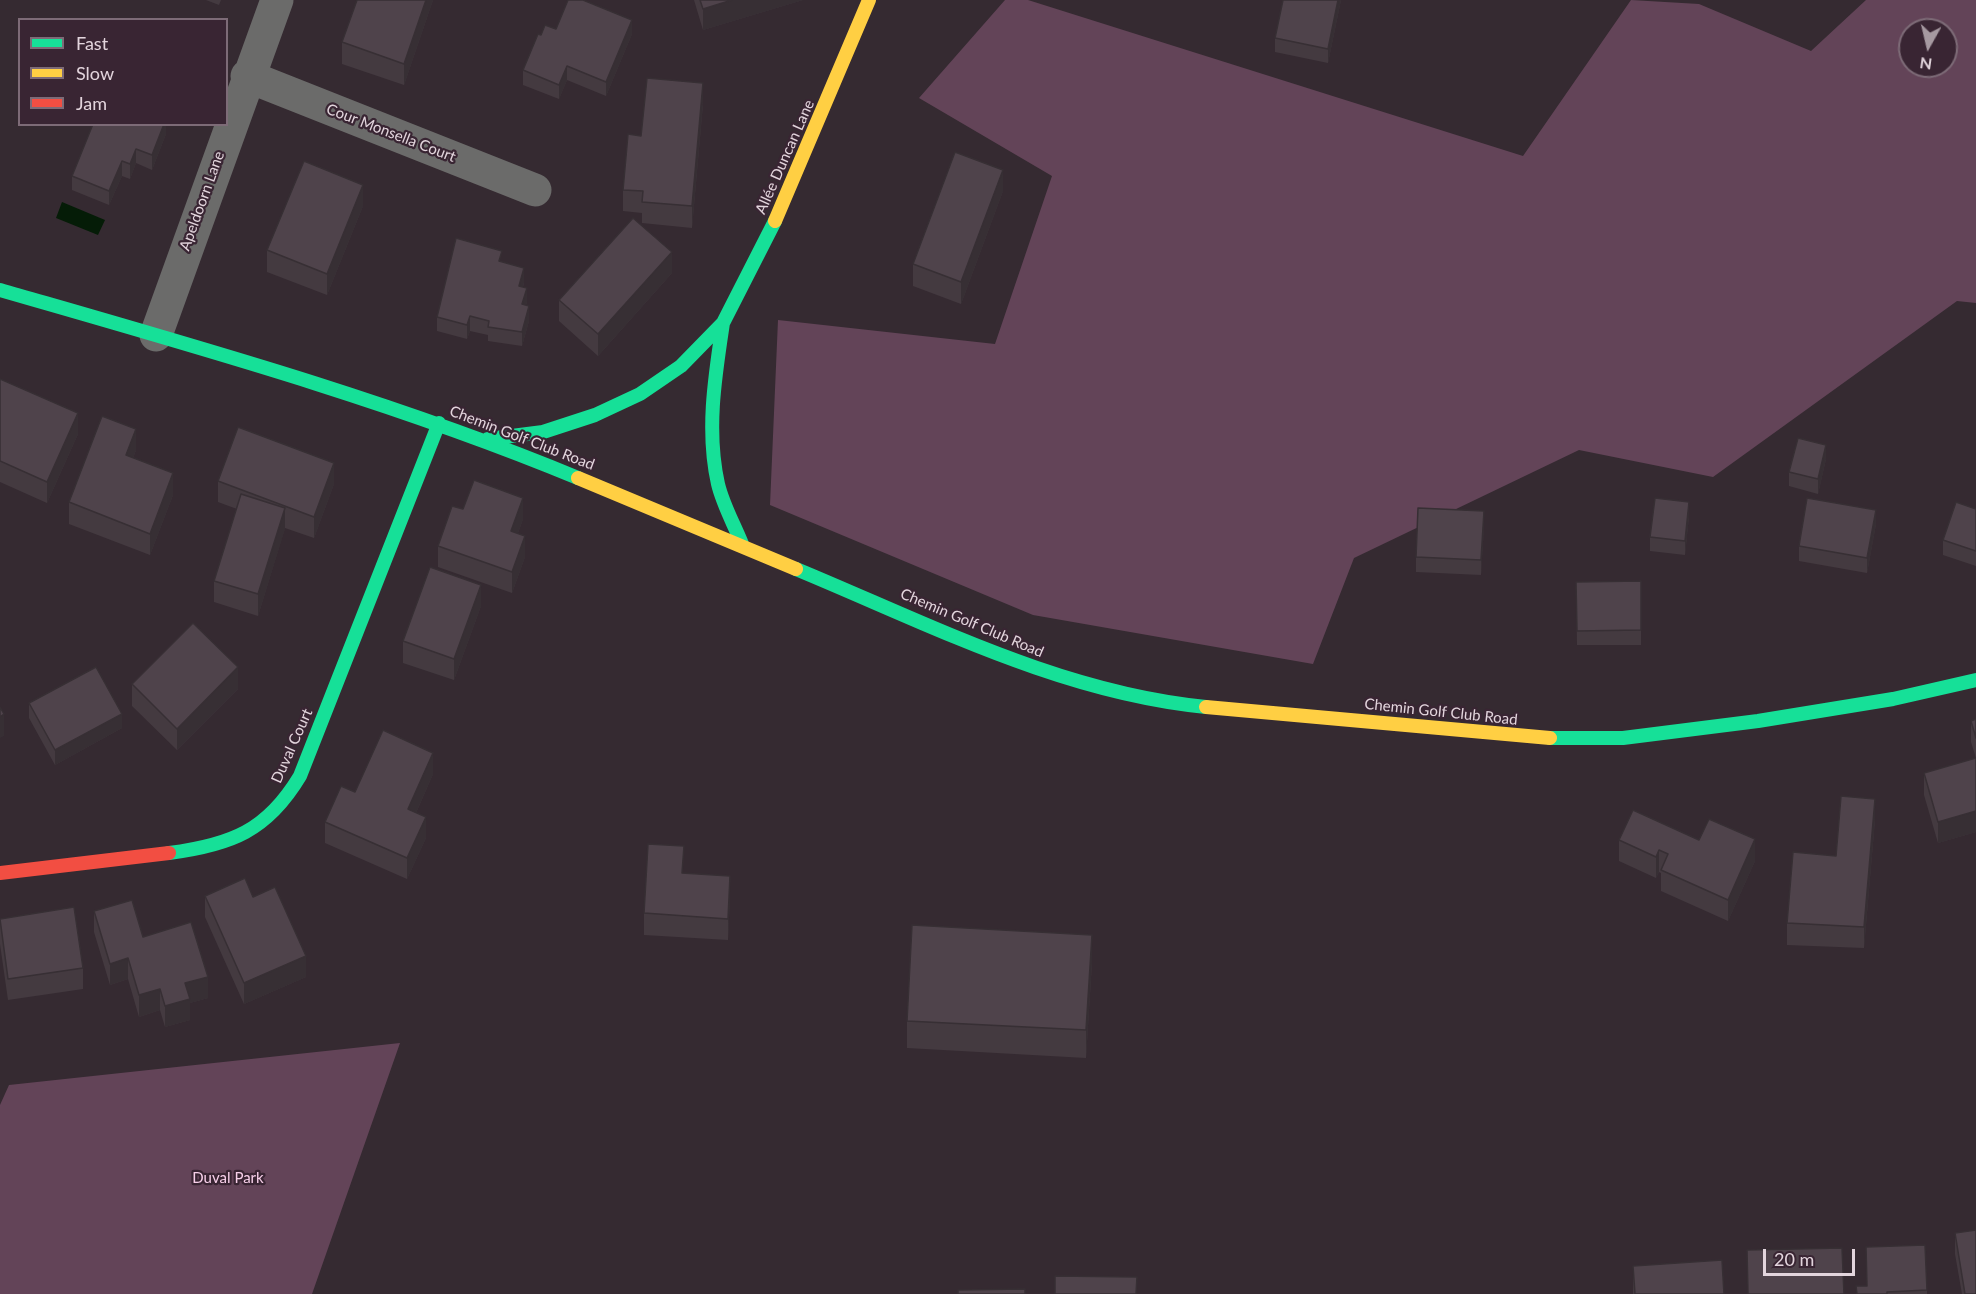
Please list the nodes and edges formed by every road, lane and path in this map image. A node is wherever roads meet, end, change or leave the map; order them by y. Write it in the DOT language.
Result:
graph roads {
  1 [pos="277,0"];
  2 [pos="869,0"];
  3 [pos="247,76"];
  4 [pos="535,190"];
  5 [pos="0,290"];
  6 [pos="723,323"];
  7 [pos="156,335"];
  8 [pos="439,423"];
  9 [pos="486,440"];
  10 [pos="742,544"];
  11 [pos="1976,681"];
  12 [pos="0,873"];
  1 -- 3 [label="street, Apeldoorn Lane"];
  2 -- 6 [label="street, Allée Duncan Lane"];
  3 -- 4 [label="street, Cour Monsella Court"];
  3 -- 7 [label="street, Apeldoorn Lane"];
  5 -- 7 [label="street, Chemin Golf Club Road"];
  6 -- 9 [label="street"];
  6 -- 10 [label="street"];
  7 -- 8 [label="street, Chemin Golf Club Road"];
  8 -- 9 [label="street, Chemin Golf Club Road"];
  8 -- 12 [label="street, Duval Court"];
  9 -- 10 [label="street, Chemin Golf Club Road"];
  10 -- 11 [label="street, Chemin Golf Club Road"];
}
